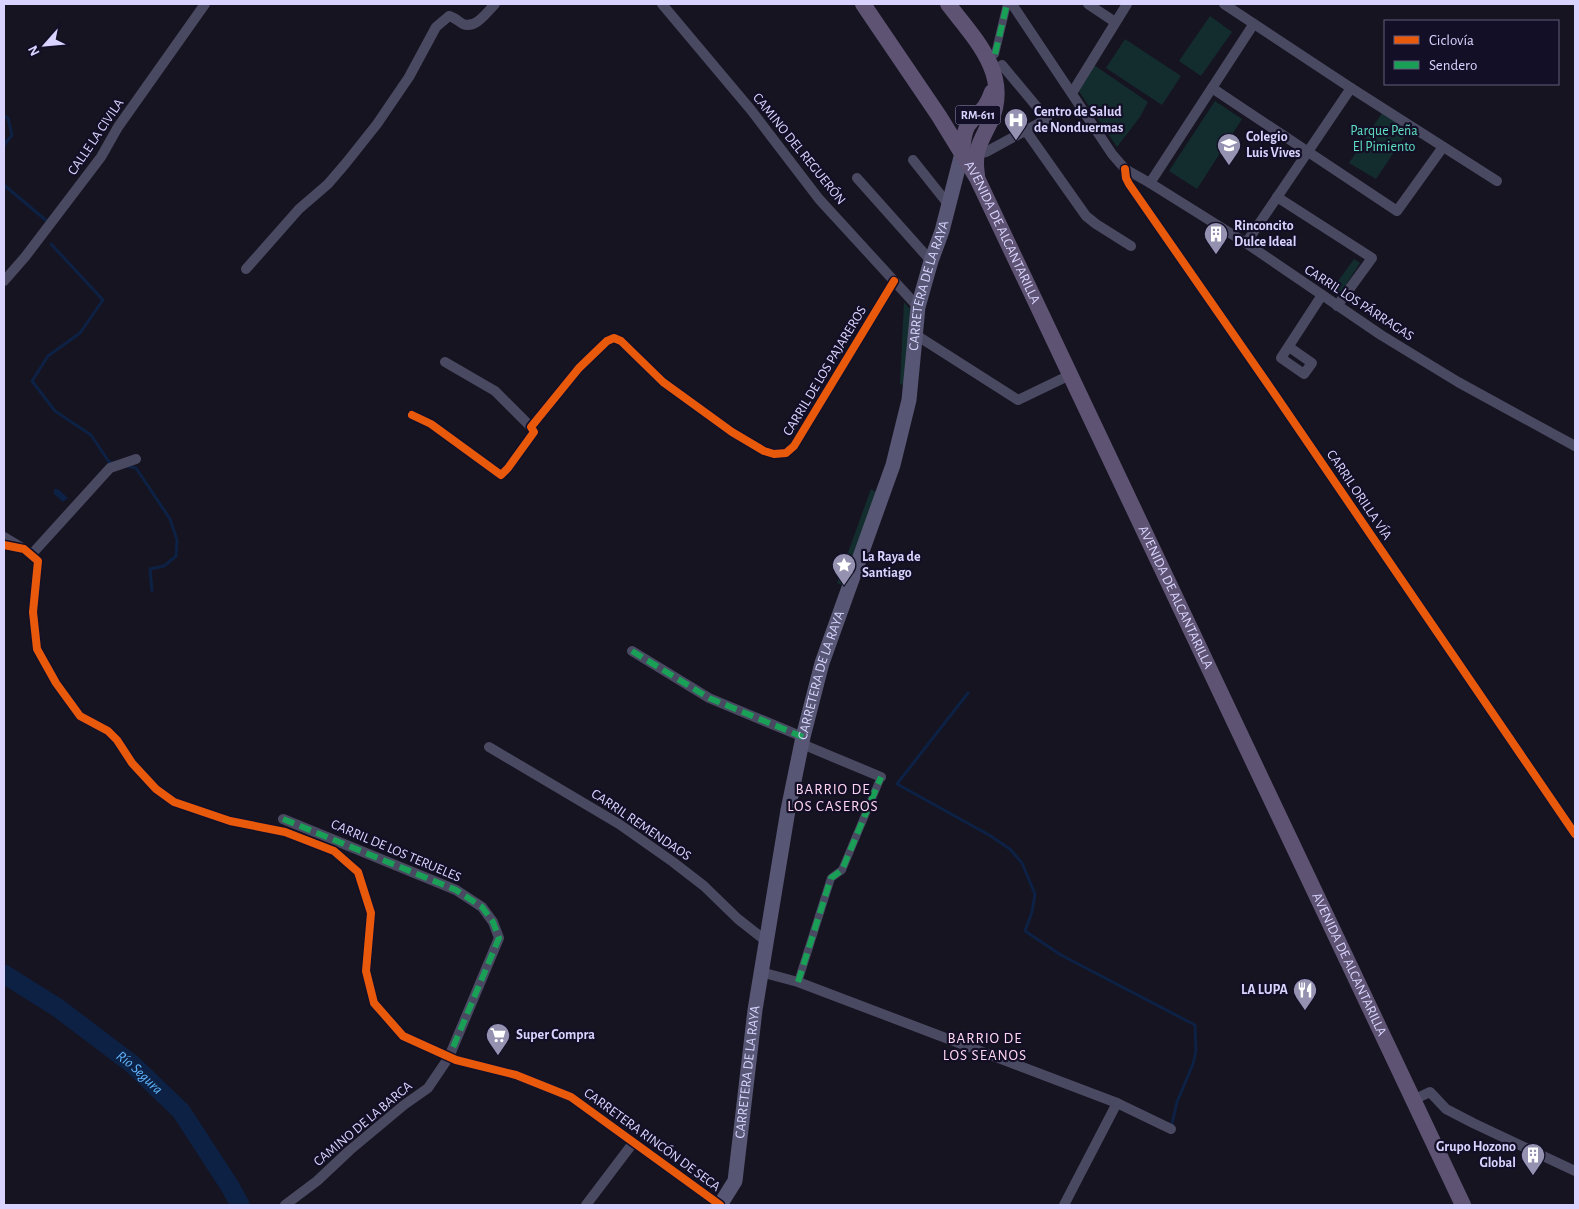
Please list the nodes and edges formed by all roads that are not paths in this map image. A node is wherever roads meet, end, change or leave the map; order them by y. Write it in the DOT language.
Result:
graph roads {
  1 [pos="205,4"];
  2 [pos="495,4"];
  3 [pos="662,4"];
  4 [pos="863,4"];
  5 [pos="948,4"];
  6 [pos="1008,4"];
  7 [pos="1012,4"];
  8 [pos="1088,4"];
  9 [pos="1127,4"];
  10 [pos="1224,4"];
  11 [pos="1115,22"];
  12 [pos="1253,25"];
  13 [pos="995,54"];
  14 [pos="998,70"];
  15 [pos="1212,88"];
  16 [pos="1351,88"];
  17 [pos="1072,93"];
  18 [pos="939,116"];
  19 [pos="969,124"];
  20 [pos="1026,131"];
  21 [pos="982,138"];
  22 [pos="1443,147"];
  23 [pos="1308,151"];
  24 [pos="969,154"];
  25 [pos="913,160"];
  26 [pos="1125,169"];
  27 [pos="857,178"];
  28 [pos="1497,181"];
  29 [pos="1150,183"];
  30 [pos="1277,197"];
  31 [pos="948,204"];
  32 [pos="1246,243"];
  33 [pos="1131,246"];
  34 [pos="931,261"];
  35 [pos="246,269"];
  36 [pos="4,281"];
  37 [pos="894,281"];
  38 [pos="1322,295"];
  39 [pos="1337,306"];
  40 [pos="918,307"];
  41 [pos="916,335"];
  42 [pos="1289,347"];
  43 [pos="445,362"];
  44 [pos="1070,375"];
  45 [pos="412,415"];
  46 [pos="531,427"];
  47 [pos="1575,446"];
  48 [pos="136,459"];
  49 [pos="4,537"];
  50 [pos="4,545"];
  51 [pos="27,552"];
  52 [pos="632,652"];
  53 [pos="803,740"];
  54 [pos="489,747"];
  55 [pos="881,777"];
  56 [pos="283,819"];
  57 [pos="1575,834"];
  58 [pos="766,941"];
  59 [pos="761,972"];
  60 [pos="798,982"];
  61 [pos="449,1057"];
  62 [pos="1413,1100"];
  63 [pos="1117,1103"];
  64 [pos="1171,1129"];
  65 [pos="633,1142"];
  66 [pos="1575,1170"];
  67 [pos="285,1205"];
  68 [pos="586,1205"];
  69 [pos="720,1205"];
  70 [pos="1064,1205"];
  71 [pos="1463,1205"];
  1 -- 36 [label="street, CALLE LA CIVILA"];
  2 -- 35 [label="street"];
  3 -- 37 [label="street, CAMINO DEL REGUERÓN"];
  4 -- 18 [label="main road, AVENIDA DE ALCANTARILLA"];
  5 -- 14 [label="main road, RM-611"];
  6 -- 13 [label="street"];
  7 -- 17 [label="street, CARRIL LOS PÁRRAGAS"];
  8 -- 11 [label="street"];
  9 -- 11 [label="street"];
  10 -- 12 [label="street"];
  11 -- 17 [label="street"];
  12 -- 15 [label="street"];
  12 -- 16 [label="street"];
  14 -- 19 [label="main road, RM-611"];
  14 -- 20 [label="street"];
  14 -- 21 [label="main road, RM-611"];
  15 -- 23 [label="street"];
  15 -- 29 [label="street"];
  16 -- 22 [label="street"];
  16 -- 23 [label="street"];
  17 -- 26 [label="street, CARRIL LOS PÁRRAGAS"];
  18 -- 19 [label="main road, RM-611"];
  18 -- 24 [label="main road, AVENIDA DE ALCANTARILLA"];
  19 -- 21 [label="street"];
  19 -- 24 [label="main road, RM-611"];
  20 -- 24 [label="street"];
  20 -- 33 [label="street"];
  21 -- 24 [label="main road, RM-611"];
  22 -- 23 [label="street"];
  22 -- 28 [label="street"];
  23 -- 30 [label="street"];
  24 -- 31 [label="main road, CARRETERA DE LA RAYA"];
  24 -- 44 [label="main road, AVENIDA DE ALCANTARILLA"];
  25 -- 31 [label="street"];
  26 -- 29 [label="street, CARRIL LOS PÁRRAGAS"];
  26 -- 57 [label="street, CARRIL ORILLA VÍA"];
  27 -- 34 [label="street"];
  29 -- 32 [label="street, CARRIL LOS PÁRRAGAS"];
  30 -- 32 [label="street"];
  30 -- 39 [label="street"];
  31 -- 34 [label="main road, CARRETERA DE LA RAYA"];
  32 -- 38 [label="street, CARRIL LOS PÁRRAGAS"];
  34 -- 40 [label="main road, CARRETERA DE LA RAYA"];
  37 -- 40 [label="street, CAMINO DEL REGUERÓN"];
  37 -- 46 [label="street, CARRIL DE LOS PAJAREROS"];
  38 -- 39 [label="street, CARRIL LOS PÁRRAGAS"];
  38 -- 42 [label="street"];
  39 -- 47 [label="street, CARRIL LOS PÁRRAGAS"];
  40 -- 41 [label="main road, CARRETERA DE LA RAYA"];
  41 -- 44 [label="street"];
  41 -- 53 [label="main road, CARRETERA DE LA RAYA"];
  43 -- 46 [label="street"];
  44 -- 62 [label="main road, AVENIDA DE ALCANTARILLA"];
  45 -- 46 [label="street, CARRIL DE LOS PAJAREROS"];
  48 -- 51 [label="street"];
  49 -- 51 [label="street"];
  50 -- 51 [label="street"];
  51 -- 61 [label="street, CARRETERA RINCÓN DE SECA"];
  52 -- 53 [label="street"];
  53 -- 55 [label="street"];
  53 -- 58 [label="main road, CARRETERA DE LA RAYA"];
  54 -- 58 [label="street, CARRIL REMENDAOS"];
  55 -- 60 [label="street"];
  56 -- 61 [label="street, CARRIL DE LOS TERUELES"];
  58 -- 59 [label="main road, CARRETERA DE LA RAYA"];
  59 -- 60 [label="street"];
  59 -- 69 [label="main road, CARRETERA DE LA RAYA"];
  60 -- 63 [label="street"];
  61 -- 65 [label="street, CARRETERA RINCÓN DE SECA"];
  61 -- 67 [label="street, CAMINO DE LA BARCA"];
  62 -- 66 [label="street"];
  62 -- 71 [label="main road, AVENIDA DE ALCANTARILLA"];
  63 -- 64 [label="street"];
  63 -- 70 [label="street"];
  65 -- 68 [label="street"];
  65 -- 69 [label="street, CARRETERA RINCÓN DE SECA"];
}
